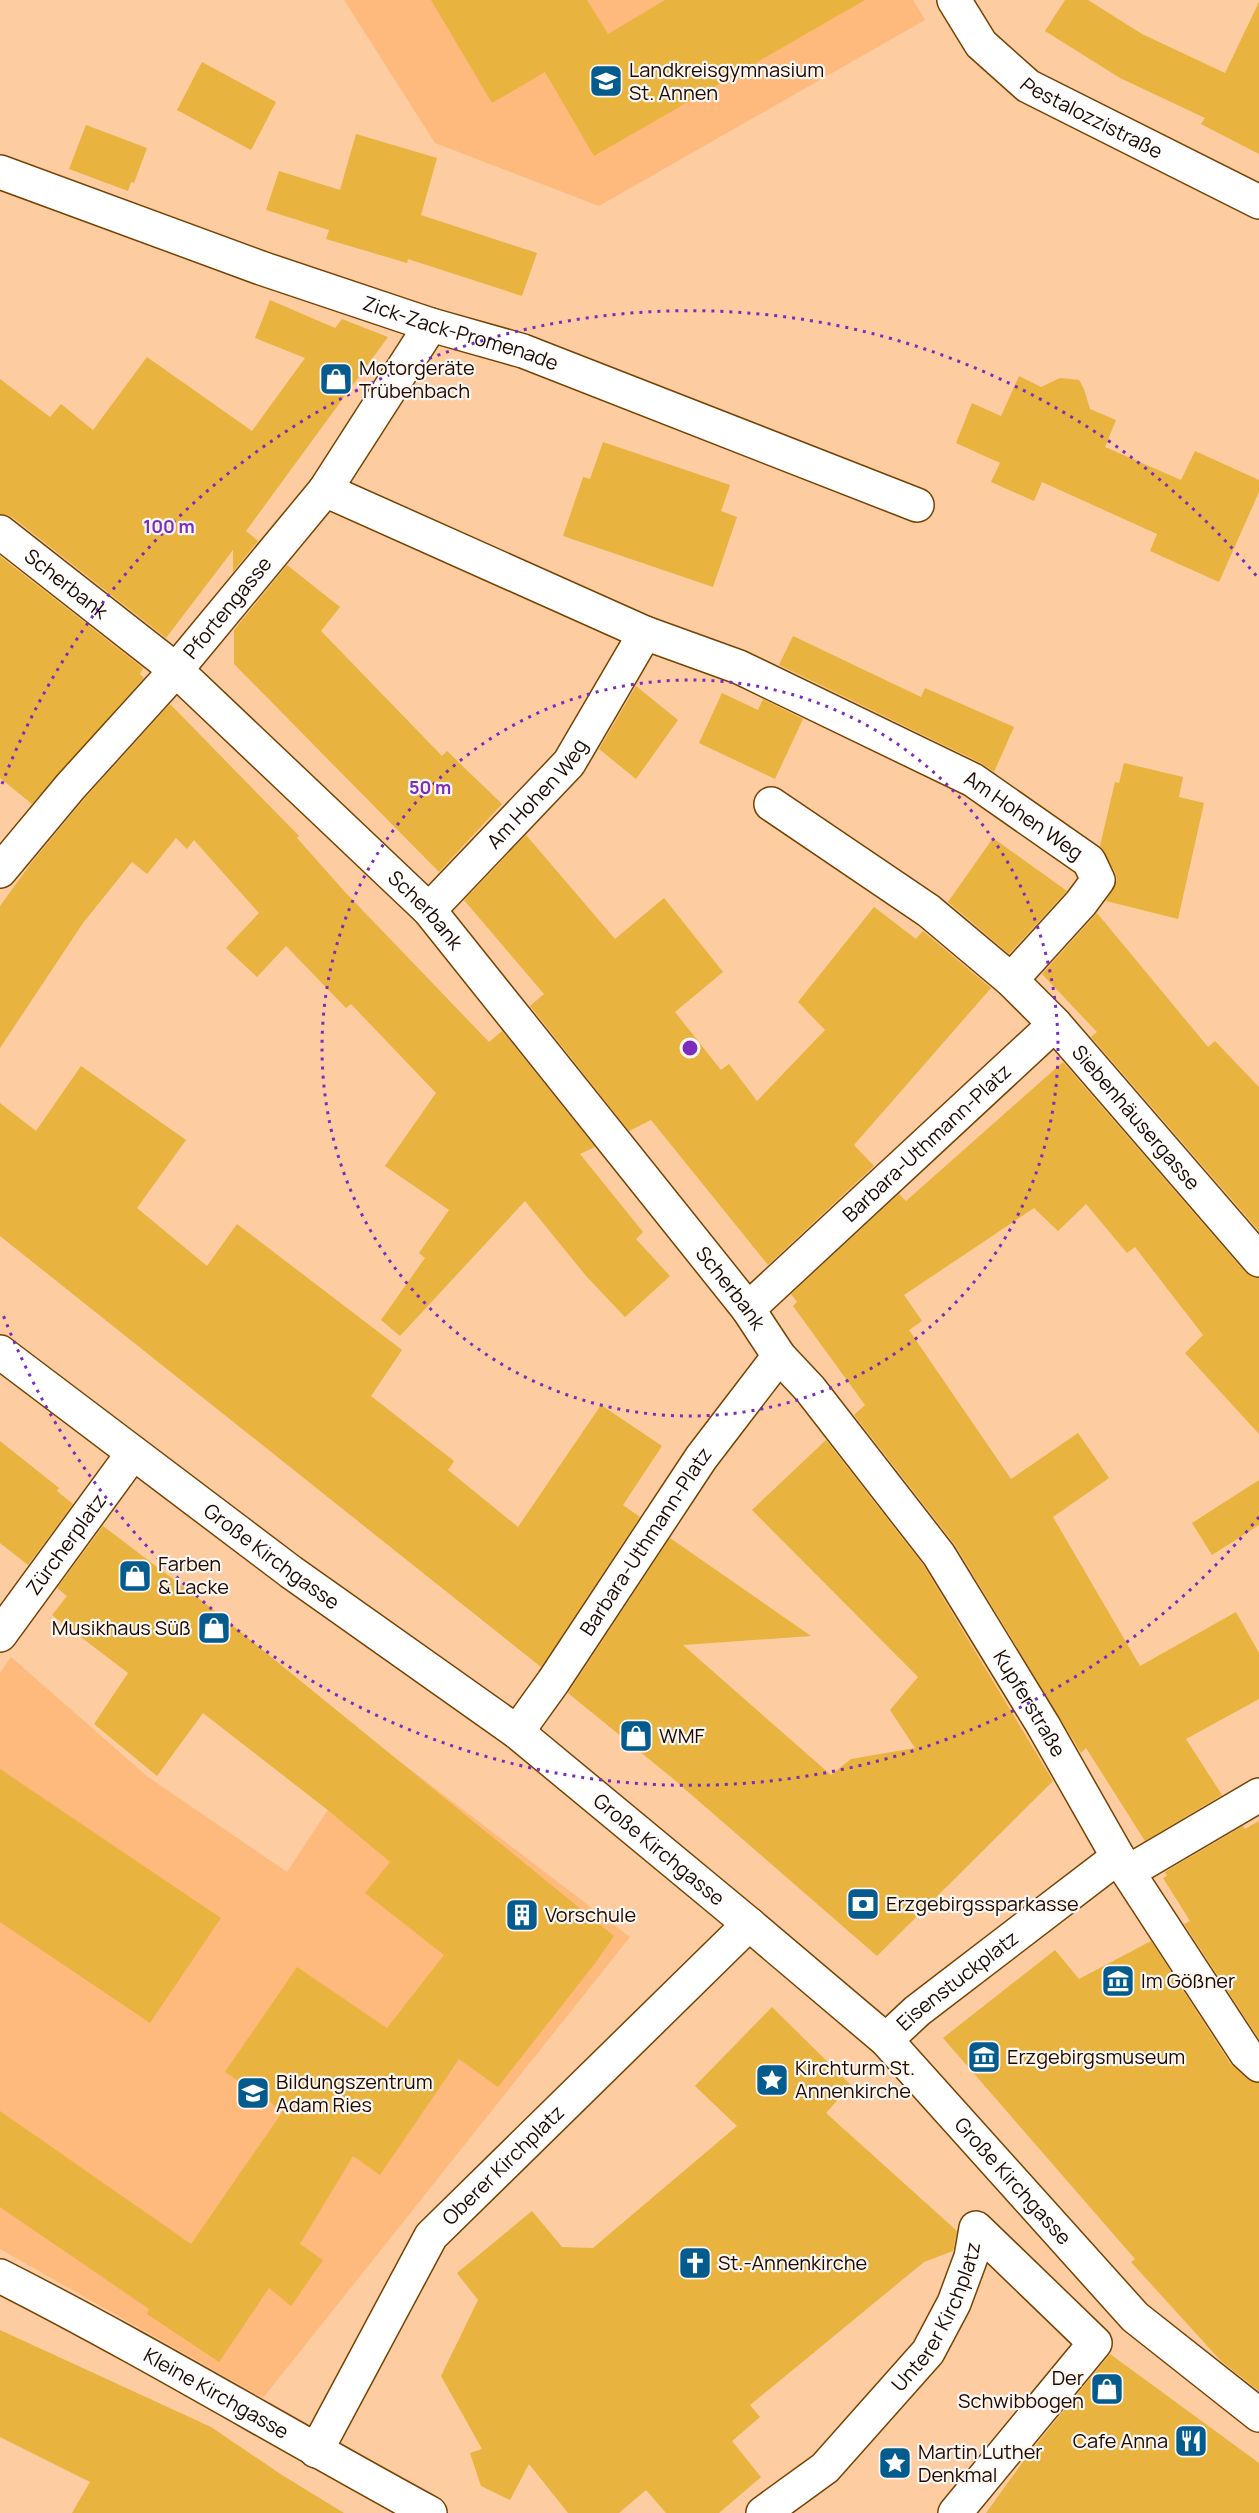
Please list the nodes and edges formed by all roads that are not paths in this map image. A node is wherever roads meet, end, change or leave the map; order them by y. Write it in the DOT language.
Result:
graph roads {
  1 [pos="954,0"];
  2 [pos="0,172"];
  3 [pos="1259,202"];
  4 [pos="431,325"];
  5 [pos="325,490"];
  6 [pos="917,505"];
  7 [pos="0,532"];
  8 [pos="645,633"];
  9 [pos="176,670"];
  10 [pos="771,804"];
  11 [pos="0,871"];
  12 [pos="429,910"];
  13 [pos="1011,980"];
  14 [pos="1055,1024"];
  15 [pos="1259,1260"];
  16 [pos="748,1309"];
  17 [pos="0,1352"];
  18 [pos="779,1356"];
  19 [pos="134,1453"];
  20 [pos="0,1635"];
  21 [pos="517,1732"];
  22 [pos="1259,1795"];
  23 [pos="1123,1864"];
  24 [pos="749,1924"];
  25 [pos="886,2040"];
  26 [pos="1259,2065"];
  27 [pos="0,2276"];
  28 [pos="1259,2415"];
  29 [pos="316,2451"];
  30 [pos="430,2513"];
  31 [pos="763,2513"];
  32 [pos="956,2513"];
  1 -- 3 [label="street, Pestalozzistraße"];
  2 -- 4 [label="street, Zick-Zack-Promenade"];
  4 -- 5 [label="street, Pfortengasse"];
  4 -- 6 [label="street, Zick-Zack-Promenade"];
  5 -- 8 [label="street, Am Hohen Weg"];
  5 -- 9 [label="street, Pfortengasse"];
  7 -- 9 [label="street, Scherbank"];
  8 -- 12 [label="street, Am Hohen Weg"];
  8 -- 13 [label="street, Am Hohen Weg"];
  9 -- 11 [label="street, Pfortengasse"];
  9 -- 12 [label="street, Scherbank"];
  10 -- 13 [label="street"];
  12 -- 16 [label="street, Scherbank"];
  13 -- 14 [label="street, Siebenhäusergasse"];
  14 -- 15 [label="street, Siebenhäusergasse"];
  14 -- 16 [label="street, Barbara-Uthmann-Platz"];
  16 -- 18 [label="street, Scherbank"];
  17 -- 19 [label="street, Große Kirchgasse"];
  18 -- 21 [label="street, Barbara-Uthmann-Platz"];
  18 -- 23 [label="street, Kupferstraße"];
  19 -- 20 [label="street, Zürcherplatz"];
  19 -- 21 [label="street, Große Kirchgasse"];
  21 -- 24 [label="street, Große Kirchgasse"];
  22 -- 23 [label="street, Eisenstuckplatz"];
  23 -- 25 [label="street, Eisenstuckplatz"];
  23 -- 26 [label="street, Kupferstraße"];
  24 -- 25 [label="street, Große Kirchgasse"];
  24 -- 29 [label="street, Oberer Kirchplatz"];
  25 -- 28 [label="street, Große Kirchgasse"];
  27 -- 29 [label="street, Kleine Kirchgasse"];
  29 -- 30 [label="street, Kleine Kirchgasse"];
  31 -- 32 [label="street, Unterer Kirchplatz"];
}
